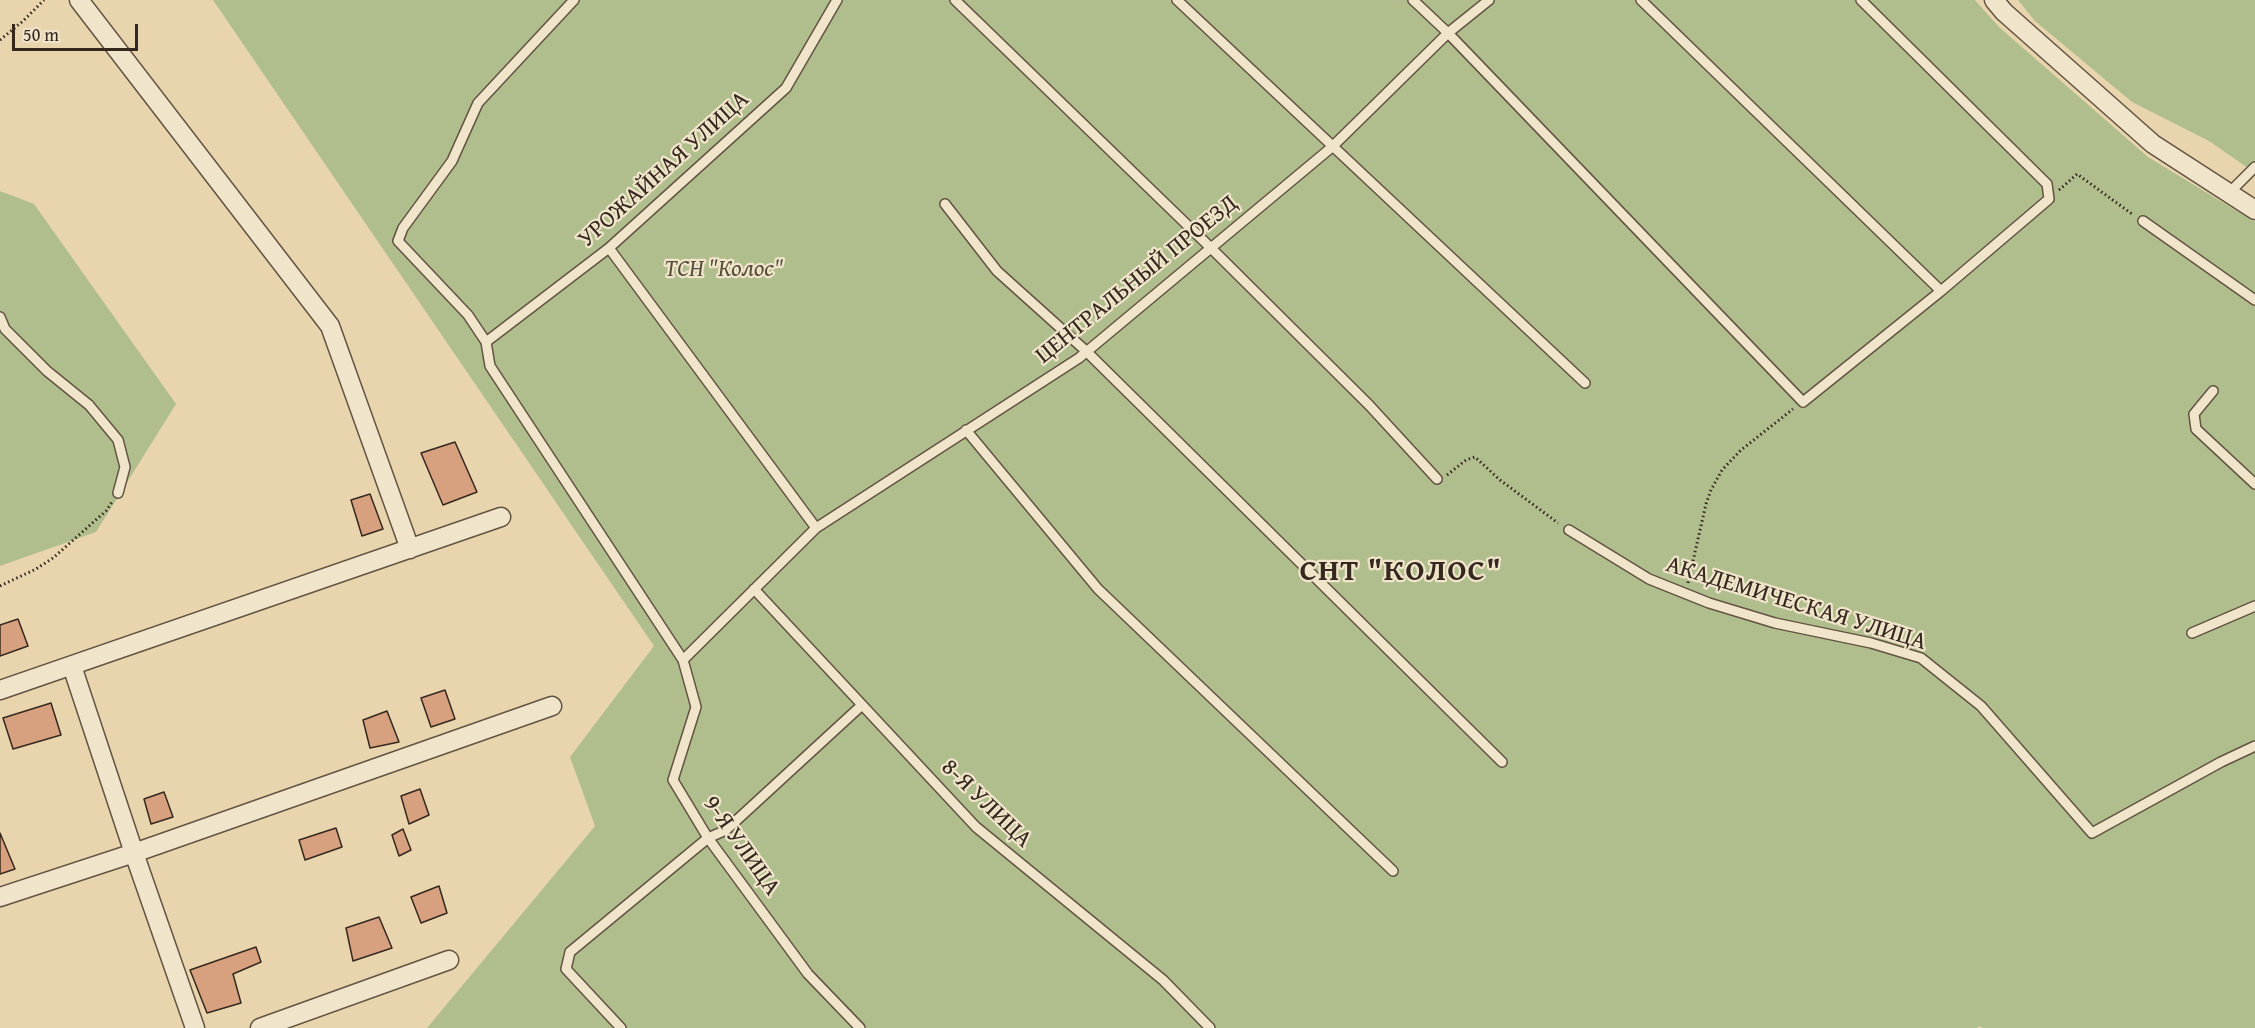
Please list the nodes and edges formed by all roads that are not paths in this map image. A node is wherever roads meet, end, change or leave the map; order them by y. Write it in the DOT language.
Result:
graph roads {
  1 [pos="79,0"];
  2 [pos="574,0"];
  3 [pos="837,0"];
  4 [pos="955,0"];
  5 [pos="1177,0"];
  6 [pos="1413,0"];
  7 [pos="1489,0"];
  8 [pos="1641,0"];
  9 [pos="1862,0"];
  10 [pos="1994,0"];
  11 [pos="1448,33"];
  12 [pos="1332,147"];
  13 [pos="2255,167"];
  14 [pos="2229,193"];
  15 [pos="945,204"];
  16 [pos="2255,210"];
  17 [pos="2143,221"];
  18 [pos="609,248"];
  19 [pos="1211,248"];
  20 [pos="1941,291"];
  21 [pos="2255,300"];
  22 [pos="0,317"];
  23 [pos="486,342"];
  24 [pos="1086,351"];
  25 [pos="1585,383"];
  26 [pos="2213,391"];
  27 [pos="966,430"];
  28 [pos="1437,479"];
  29 [pos="2255,484"];
  30 [pos="118,493"];
  31 [pos="501,517"];
  32 [pos="816,528"];
  33 [pos="1569,530"];
  34 [pos="410,549"];
  35 [pos="754,589"];
  36 [pos="2255,606"];
  37 [pos="2192,633"];
  38 [pos="683,660"];
  39 [pos="72,666"];
  40 [pos="0,690"];
  41 [pos="862,705"];
  42 [pos="552,706"];
  43 [pos="2255,746"];
  44 [pos="1502,762"];
  45 [pos="708,838"];
  46 [pos="134,853"];
  47 [pos="1393,871"];
  48 [pos="0,897"];
  49 [pos="448,960"];
  50 [pos="195,1028"];
  51 [pos="260,1028"];
  52 [pos="621,1028"];
  53 [pos="860,1028"];
  54 [pos="1210,1028"];
  1 -- 34 [label="street"];
  2 -- 23 [label="lane, 9-Я УЛИЦА"];
  3 -- 18 [label="lane, УРОЖАЙНАЯ УЛИЦА"];
  4 -- 19 [label="lane"];
  5 -- 12 [label="lane"];
  6 -- 11 [label="lane"];
  7 -- 11 [label="lane, ЦЕНТРАЛЬНЫЙ ПРОЕЗД"];
  8 -- 20 [label="lane"];
  9 -- 20 [label="lane"];
  10 -- 14 [label="street"];
  11 -- 12 [label="lane, ЦЕНТРАЛЬНЫЙ ПРОЕЗД"];
  11 -- 20 [label="lane"];
  12 -- 19 [label="lane, ЦЕНТРАЛЬНЫЙ ПРОЕЗД"];
  12 -- 25 [label="lane"];
  13 -- 14 [label="lane"];
  14 -- 16 [label="street"];
  15 -- 24 [label="lane"];
  17 -- 21 [label="lane"];
  18 -- 23 [label="lane, УРОЖАЙНАЯ УЛИЦА"];
  18 -- 32 [label="lane"];
  19 -- 24 [label="lane, ЦЕНТРАЛЬНЫЙ ПРОЕЗД"];
  19 -- 28 [label="lane"];
  22 -- 30 [label="lane"];
  23 -- 38 [label="lane, 9-Я УЛИЦА"];
  24 -- 27 [label="lane, ЦЕНТРАЛЬНЫЙ ПРОЕЗД"];
  24 -- 44 [label="lane"];
  26 -- 29 [label="lane"];
  27 -- 32 [label="lane, ЦЕНТРАЛЬНЫЙ ПРОЕЗД"];
  27 -- 47 [label="lane"];
  31 -- 34 [label="street"];
  32 -- 35 [label="lane, ЦЕНТРАЛЬНЫЙ ПРОЕЗД"];
  33 -- 43 [label="lane, АКАДЕМИЧЕСКАЯ УЛИЦА"];
  34 -- 39 [label="street"];
  35 -- 38 [label="lane, ЦЕНТРАЛЬНЫЙ ПРОЕЗД"];
  35 -- 41 [label="lane, 8-Я УЛИЦА"];
  36 -- 37 [label="lane"];
  38 -- 45 [label="lane, 9-Я УЛИЦА"];
  39 -- 40 [label="street"];
  39 -- 46 [label="street"];
  41 -- 45 [label="lane"];
  41 -- 54 [label="lane, 8-Я УЛИЦА"];
  42 -- 46 [label="street"];
  45 -- 52 [label="lane"];
  45 -- 53 [label="lane, 9-Я УЛИЦА"];
  46 -- 48 [label="street"];
  46 -- 50 [label="street"];
  49 -- 51 [label="street"];
}
